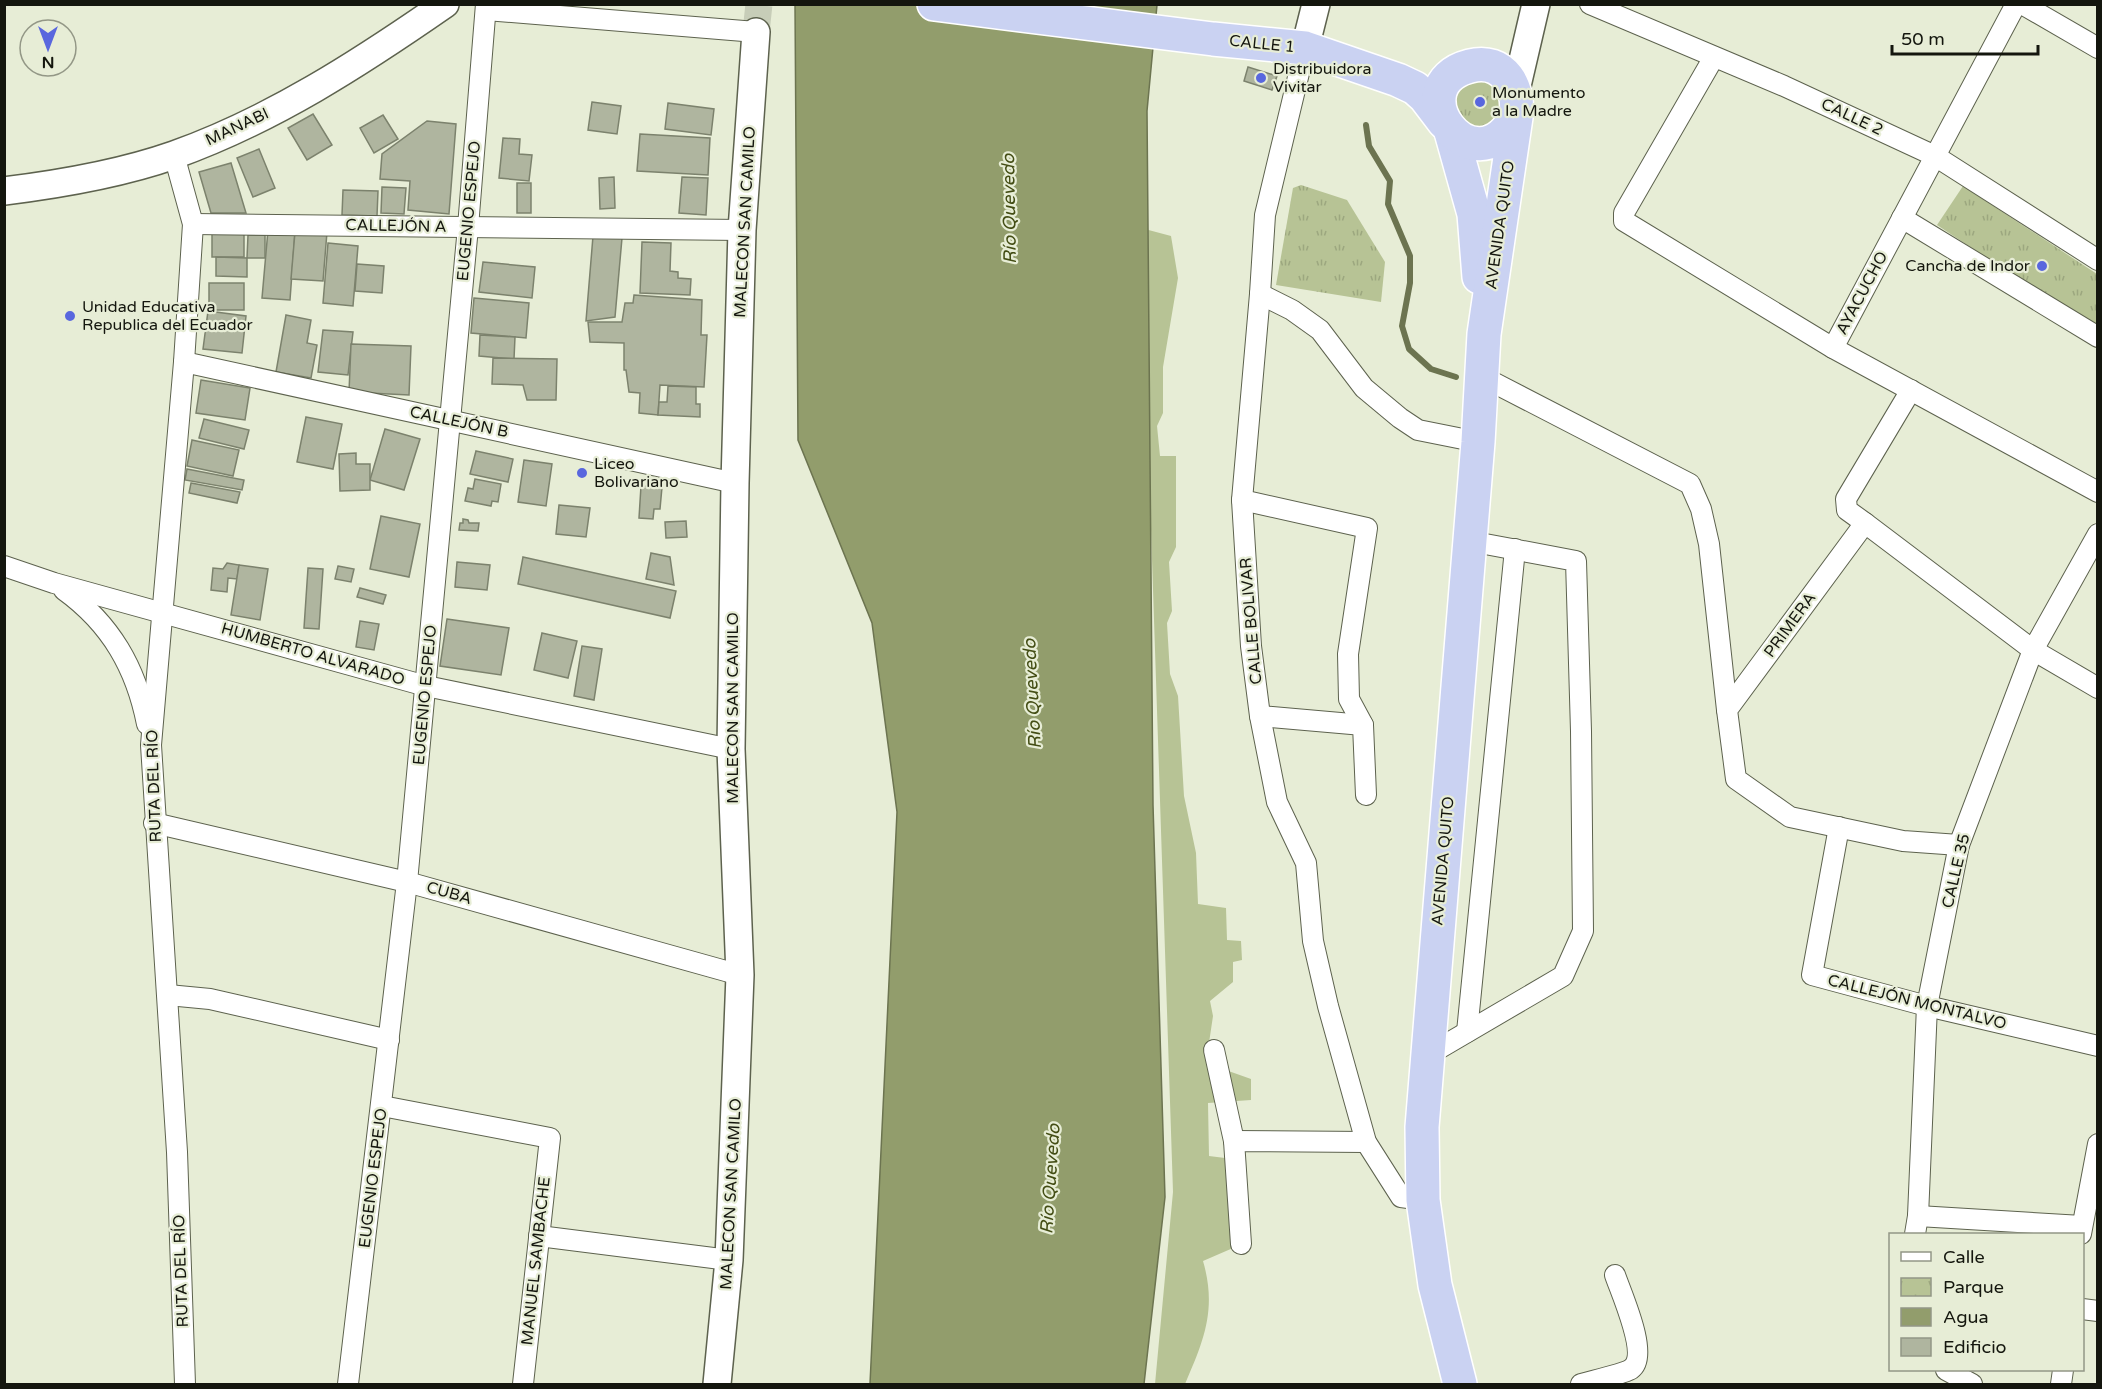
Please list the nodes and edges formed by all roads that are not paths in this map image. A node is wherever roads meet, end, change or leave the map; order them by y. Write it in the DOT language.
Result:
graph roads {
  1 [pos="445,4"];
  2 [pos="934,4"];
  3 [pos="1317,4"];
  4 [pos="1536,4"];
  5 [pos="1590,4"];
  6 [pos="2016,4"];
  7 [pos="2022,4"];
  8 [pos="486,7"];
  9 [pos="756,32"];
  10 [pos="1305,48"];
  11 [pos="2097,48"];
  12 [pos="1714,57"];
  13 [pos="1379,75"];
  14 [pos="1451,75"];
  15 [pos="1516,104"];
  16 [pos="1447,127"];
  17 [pos="174,155"];
  18 [pos="1935,156"];
  19 [pos="4,191"];
  20 [pos="1902,218"];
  21 [pos="193,224"];
  22 [pos="468,227"];
  23 [pos="742,230"];
  24 [pos="2097,260"];
  25 [pos="1260,294"];
  26 [pos="1484,334"];
  27 [pos="2097,337"];
  28 [pos="1833,348"];
  29 [pos="184,362"];
  30 [pos="1481,376"];
  31 [pos="1911,390"];
  32 [pos="450,420"];
  33 [pos="1478,442"];
  34 [pos="735,483"];
  35 [pos="2097,492"];
  36 [pos="1242,500"];
  37 [pos="1865,523"];
  38 [pos="2097,534"];
  39 [pos="1469,541"];
  40 [pos="1515,549"];
  41 [pos="4,566"];
  42 [pos="54,584"];
  43 [pos="161,612"];
  44 [pos="2034,650"];
  45 [pos="426,686"];
  46 [pos="2097,688"];
  47 [pos="1727,710"];
  48 [pos="1260,716"];
  49 [pos="1363,725"];
  50 [pos="151,745"];
  51 [pos="731,749"];
  52 [pos="1366,795"];
  53 [pos="154,823"];
  54 [pos="1839,827"];
  55 [pos="1959,846"];
  56 [pos="407,882"];
  57 [pos="740,975"];
  58 [pos="168,995"];
  59 [pos="1927,1006"];
  60 [pos="1467,1032"];
  61 [pos="389,1040"];
  62 [pos="2097,1046"];
  63 [pos="1214,1050"];
  64 [pos="1428,1055"];
  65 [pos="382,1106"];
  66 [pos="1234,1141"];
  67 [pos="1366,1142"];
  68 [pos="2097,1144"];
  69 [pos="1424,1200"];
  70 [pos="1917,1225"];
  71 [pos="2082,1230"];
  72 [pos="539,1236"];
  73 [pos="1241,1244"];
  74 [pos="729,1260"];
  75 [pos="1615,1275"];
  76 [pos="1948,1371"];
  77 [pos="185,1384"];
  78 [pos="348,1384"];
  79 [pos="523,1384"];
  80 [pos="717,1384"];
  81 [pos="1460,1384"];
  82 [pos="1581,1384"];
  83 [pos="1972,1384"];
  1 -- 17 [label="main road, MANABI"];
  2 -- 10 [label="highway, CALLE 1"];
  3 -- 10 [label="main road, CALLE BOLIVAR"];
  4 -- 15 [label="main road"];
  5 -- 12 [label="street, CALLE 2"];
  6 -- 18 [label="street, AYACUCHO"];
  7 -- 11 [label="street"];
  8 -- 9 [label="street"];
  8 -- 22 [label="street, EUGENIO ESPEJO"];
  9 -- 23 [label="main road, MALECON SAN CAMILO"];
  10 -- 13 [label="highway, CALLE 1"];
  10 -- 25 [label="street, CALLE BOLIVAR"];
  12 -- 18 [label="street, CALLE 2"];
  12 -- 28 [label="street"];
  13 -- 14 [label="highway, CALLE 1"];
  13 -- 16 [label="highway, CALLE 1"];
  14 -- 15 [label="highway"];
  14 -- 16 [label="highway"];
  15 -- 16 [label="highway"];
  15 -- 26 [label="highway, AVENIDA QUITO"];
  16 -- 26 [label="highway, AVENIDA QUITO"];
  17 -- 19 [label="main road, MANABI"];
  17 -- 21 [label="street, RUTA DEL RÍO"];
  18 -- 20 [label="street, AYACUCHO"];
  18 -- 24 [label="street, CALLE 2"];
  20 -- 27 [label="street"];
  20 -- 28 [label="street, AYACUCHO"];
  21 -- 22 [label="street, CALLEJÓN A"];
  21 -- 29 [label="street, RUTA DEL RÍO"];
  22 -- 23 [label="street, CALLEJÓN A"];
  22 -- 32 [label="street, EUGENIO ESPEJO"];
  23 -- 34 [label="main road, MALECON SAN CAMILO"];
  25 -- 33 [label="street"];
  25 -- 36 [label="street, CALLE BOLIVAR"];
  26 -- 30 [label="highway, AVENIDA QUITO"];
  28 -- 31 [label="street, AYACUCHO"];
  29 -- 32 [label="street, CALLEJÓN B"];
  29 -- 43 [label="street, RUTA DEL RÍO"];
  30 -- 33 [label="highway, AVENIDA QUITO"];
  30 -- 47 [label="street"];
  31 -- 35 [label="street, AYACUCHO"];
  31 -- 37 [label="street"];
  32 -- 34 [label="street, CALLEJÓN B"];
  32 -- 45 [label="street, EUGENIO ESPEJO"];
  33 -- 39 [label="highway, AVENIDA QUITO"];
  34 -- 51 [label="main road, MALECON SAN CAMILO"];
  36 -- 48 [label="street, CALLE BOLIVAR"];
  36 -- 49 [label="street"];
  37 -- 44 [label="street"];
  37 -- 47 [label="street, PRIMERA"];
  38 -- 44 [label="street, CALLE 35"];
  39 -- 40 [label="street"];
  39 -- 64 [label="highway, AVENIDA QUITO"];
  40 -- 60 [label="street"];
  40 -- 60 [label="street"];
  41 -- 42 [label="street, HUMBERTO ALVARADO"];
  42 -- 43 [label="street, HUMBERTO ALVARADO"];
  42 -- 50 [label="street"];
  43 -- 45 [label="street, HUMBERTO ALVARADO"];
  43 -- 50 [label="street, RUTA DEL RÍO"];
  44 -- 46 [label="street"];
  44 -- 55 [label="street, CALLE 35"];
  45 -- 51 [label="street, HUMBERTO ALVARADO"];
  45 -- 56 [label="street, EUGENIO ESPEJO"];
  47 -- 54 [label="street"];
  48 -- 49 [label="street"];
  48 -- 67 [label="street, CALLE BOLIVAR"];
  49 -- 52 [label="street"];
  50 -- 53 [label="street, RUTA DEL RÍO"];
  51 -- 57 [label="main road, MALECON SAN CAMILO"];
  53 -- 56 [label="street, CUBA"];
  53 -- 58 [label="street, RUTA DEL RÍO"];
  54 -- 55 [label="street"];
  54 -- 59 [label="street, CALLEJÓN MONTALVO"];
  55 -- 59 [label="street, CALLE 35"];
  56 -- 57 [label="street, CUBA"];
  56 -- 61 [label="street, EUGENIO ESPEJO"];
  57 -- 74 [label="main road, MALECON SAN CAMILO"];
  58 -- 61 [label="street"];
  58 -- 77 [label="street, RUTA DEL RÍO"];
  59 -- 62 [label="street, CALLEJÓN MONTALVO"];
  59 -- 70 [label="street, CALLE 35"];
  60 -- 64 [label="street"];
  61 -- 65 [label="street, EUGENIO ESPEJO"];
  63 -- 66 [label="street"];
  64 -- 69 [label="highway, AVENIDA QUITO"];
  65 -- 72 [label="street, MANUEL SAMBACHE"];
  65 -- 78 [label="street, EUGENIO ESPEJO"];
  66 -- 67 [label="street"];
  66 -- 73 [label="street"];
  67 -- 69 [label="street, CALLE BOLIVAR"];
  68 -- 71 [label="street"];
  69 -- 81 [label="highway, AVENIDA QUITO"];
  70 -- 71 [label="street"];
  72 -- 74 [label="street"];
  72 -- 79 [label="street, MANUEL SAMBACHE"];
  74 -- 80 [label="main road, MALECON SAN CAMILO"];
  75 -- 82 [label="street"];
  76 -- 83 [label="street"];
}
